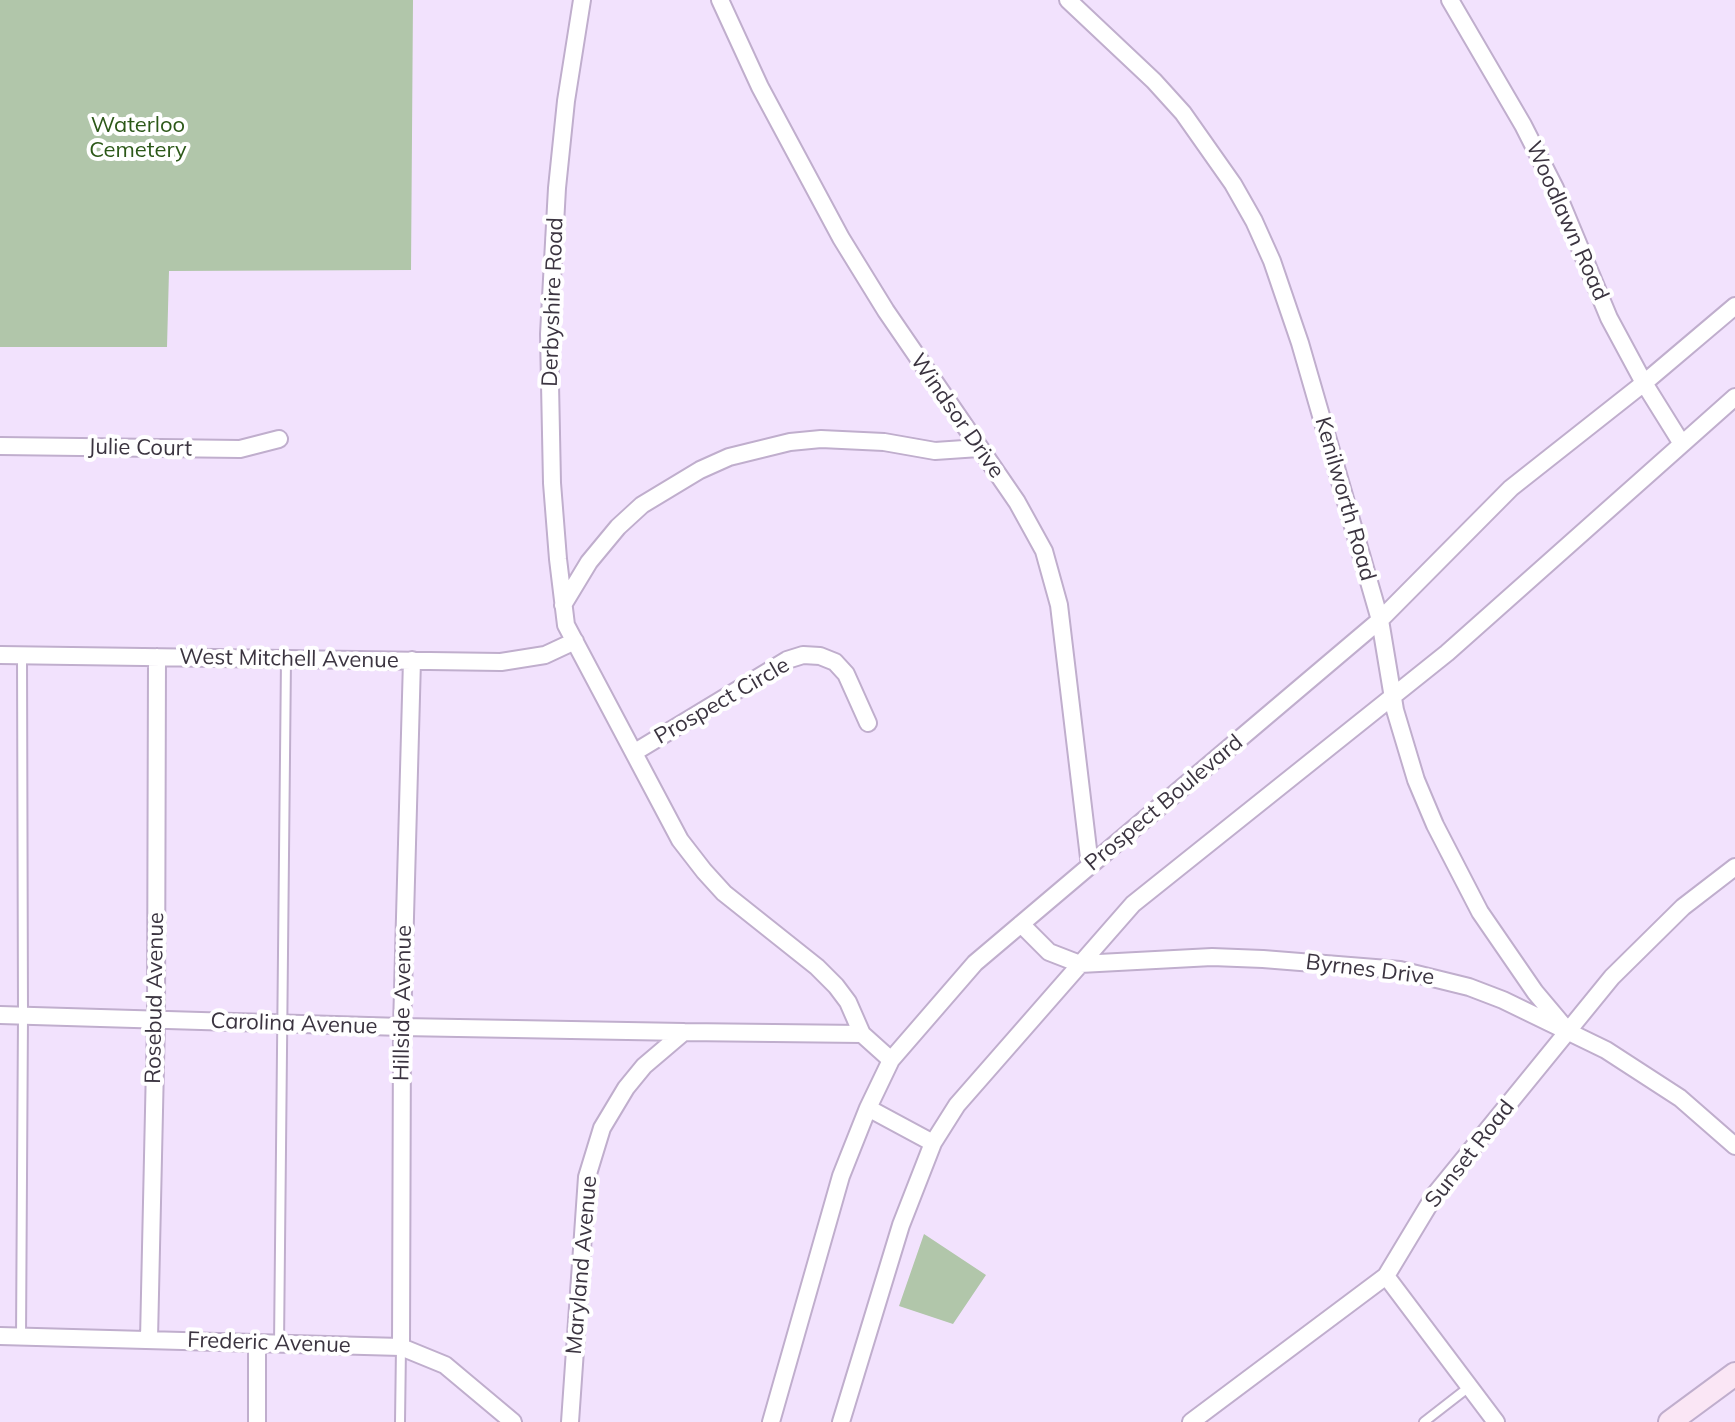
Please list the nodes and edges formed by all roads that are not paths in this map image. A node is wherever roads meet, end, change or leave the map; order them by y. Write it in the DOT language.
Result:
graph roads {
  1 [pos="582,0"];
  2 [pos="720,0"];
  3 [pos="1068,0"];
  4 [pos="1450,0"];
  5 [pos="1735,306"];
  6 [pos="1644,383"];
  7 [pos="1735,397"];
  8 [pos="279,439"];
  9 [pos="1682,444"];
  10 [pos="0,446"];
  11 [pos="979,448"];
  12 [pos="563,605"];
  13 [pos="1380,620"];
  14 [pos="575,641"];
  15 [pos="0,655"];
  16 [pos="22,655"];
  17 [pos="157,657"];
  18 [pos="286,659"];
  19 [pos="412,660"];
  20 [pos="1392,697"];
  21 [pos="868,723"];
  22 [pos="635,752"];
  23 [pos="1090,866"];
  24 [pos="1735,867"];
  25 [pos="1021,924"];
  26 [pos="1080,964"];
  27 [pos="0,1015"];
  28 [pos="23,1016"];
  29 [pos="156,1020"];
  30 [pos="283,1023"];
  31 [pos="402,1027"];
  32 [pos="1567,1030"];
  33 [pos="684,1032"];
  34 [pos="862,1034"];
  35 [pos="891,1060"];
  36 [pos="868,1108"];
  37 [pos="933,1143"];
  38 [pos="1735,1146"];
  39 [pos="1386,1276"];
  40 [pos="0,1336"];
  41 [pos="21,1337"];
  42 [pos="149,1339"];
  43 [pos="257,1344"];
  44 [pos="279,1345"];
  45 [pos="401,1347"];
  46 [pos="1735,1374"];
  47 [pos="1469,1387"];
  48 [pos="257,1422"];
  49 [pos="400,1422"];
  50 [pos="513,1422"];
  51 [pos="570,1422"];
  52 [pos="771,1422"];
  53 [pos="841,1422"];
  54 [pos="1191,1422"];
  55 [pos="1424,1422"];
  56 [pos="1496,1422"];
  57 [pos="1670,1422"];
  1 -- 12 [label="street, Derbyshire Road"];
  2 -- 11 [label="street, Windsor Drive"];
  3 -- 13 [label="street, Kenilworth Road"];
  4 -- 6 [label="street, Woodlawn Road"];
  5 -- 6 [label="street, Prospect Boulevard"];
  6 -- 9 [label="street, Woodlawn Road"];
  6 -- 13 [label="street, Prospect Boulevard"];
  7 -- 9 [label="street"];
  8 -- 10 [label="street, Julie Court"];
  9 -- 20 [label="street"];
  11 -- 12 [label="street"];
  11 -- 23 [label="street, Windsor Drive"];
  12 -- 14 [label="street, Derbyshire Road"];
  13 -- 20 [label="street, Kenilworth Road"];
  13 -- 23 [label="street, Prospect Boulevard"];
  14 -- 19 [label="street, West Mitchell Avenue"];
  14 -- 22 [label="street"];
  15 -- 16 [label="street, West Mitchell Avenue"];
  16 -- 17 [label="street, West Mitchell Avenue"];
  16 -- 28 [label="lane"];
  17 -- 18 [label="street, West Mitchell Avenue"];
  17 -- 29 [label="street, Rosebud Avenue"];
  18 -- 19 [label="street, West Mitchell Avenue"];
  18 -- 30 [label="lane"];
  19 -- 31 [label="street, Hillside Avenue"];
  20 -- 26 [label="street"];
  20 -- 32 [label="street, Kenilworth Road"];
  21 -- 22 [label="street, Prospect Circle"];
  22 -- 34 [label="street"];
  23 -- 25 [label="street, Prospect Boulevard"];
  24 -- 32 [label="street, Sunset Road"];
  25 -- 26 [label="street, Byrnes Drive"];
  25 -- 35 [label="street, Prospect Boulevard"];
  26 -- 32 [label="street, Byrnes Drive"];
  26 -- 37 [label="street"];
  27 -- 28 [label="street, Carolina Avenue"];
  28 -- 29 [label="street, Carolina Avenue"];
  28 -- 41 [label="lane"];
  29 -- 30 [label="street, Carolina Avenue"];
  29 -- 42 [label="street, Rosebud Avenue"];
  30 -- 31 [label="street, Carolina Avenue"];
  30 -- 44 [label="lane"];
  31 -- 33 [label="street, Carolina Avenue"];
  31 -- 45 [label="street, Hillside Avenue"];
  32 -- 38 [label="street, Byrnes Drive"];
  32 -- 39 [label="street, Sunset Road"];
  33 -- 34 [label="street"];
  33 -- 51 [label="street, Maryland Avenue"];
  34 -- 35 [label="street"];
  35 -- 36 [label="street, Prospect Boulevard"];
  36 -- 37 [label="street"];
  36 -- 52 [label="street, Prospect Boulevard"];
  37 -- 53 [label="street"];
  39 -- 47 [label="street"];
  39 -- 54 [label="street, Sunset Road"];
  40 -- 41 [label="street, Frederic Avenue"];
  41 -- 42 [label="street, Frederic Avenue"];
  42 -- 43 [label="street, Frederic Avenue"];
  43 -- 44 [label="street, Frederic Avenue"];
  43 -- 48 [label="street"];
  44 -- 45 [label="street, Frederic Avenue"];
  45 -- 49 [label="lane"];
  45 -- 50 [label="street, Frederic Avenue"];
  46 -- 57 [label="main road"];
  47 -- 55 [label="lane"];
  47 -- 56 [label="street"];
}
